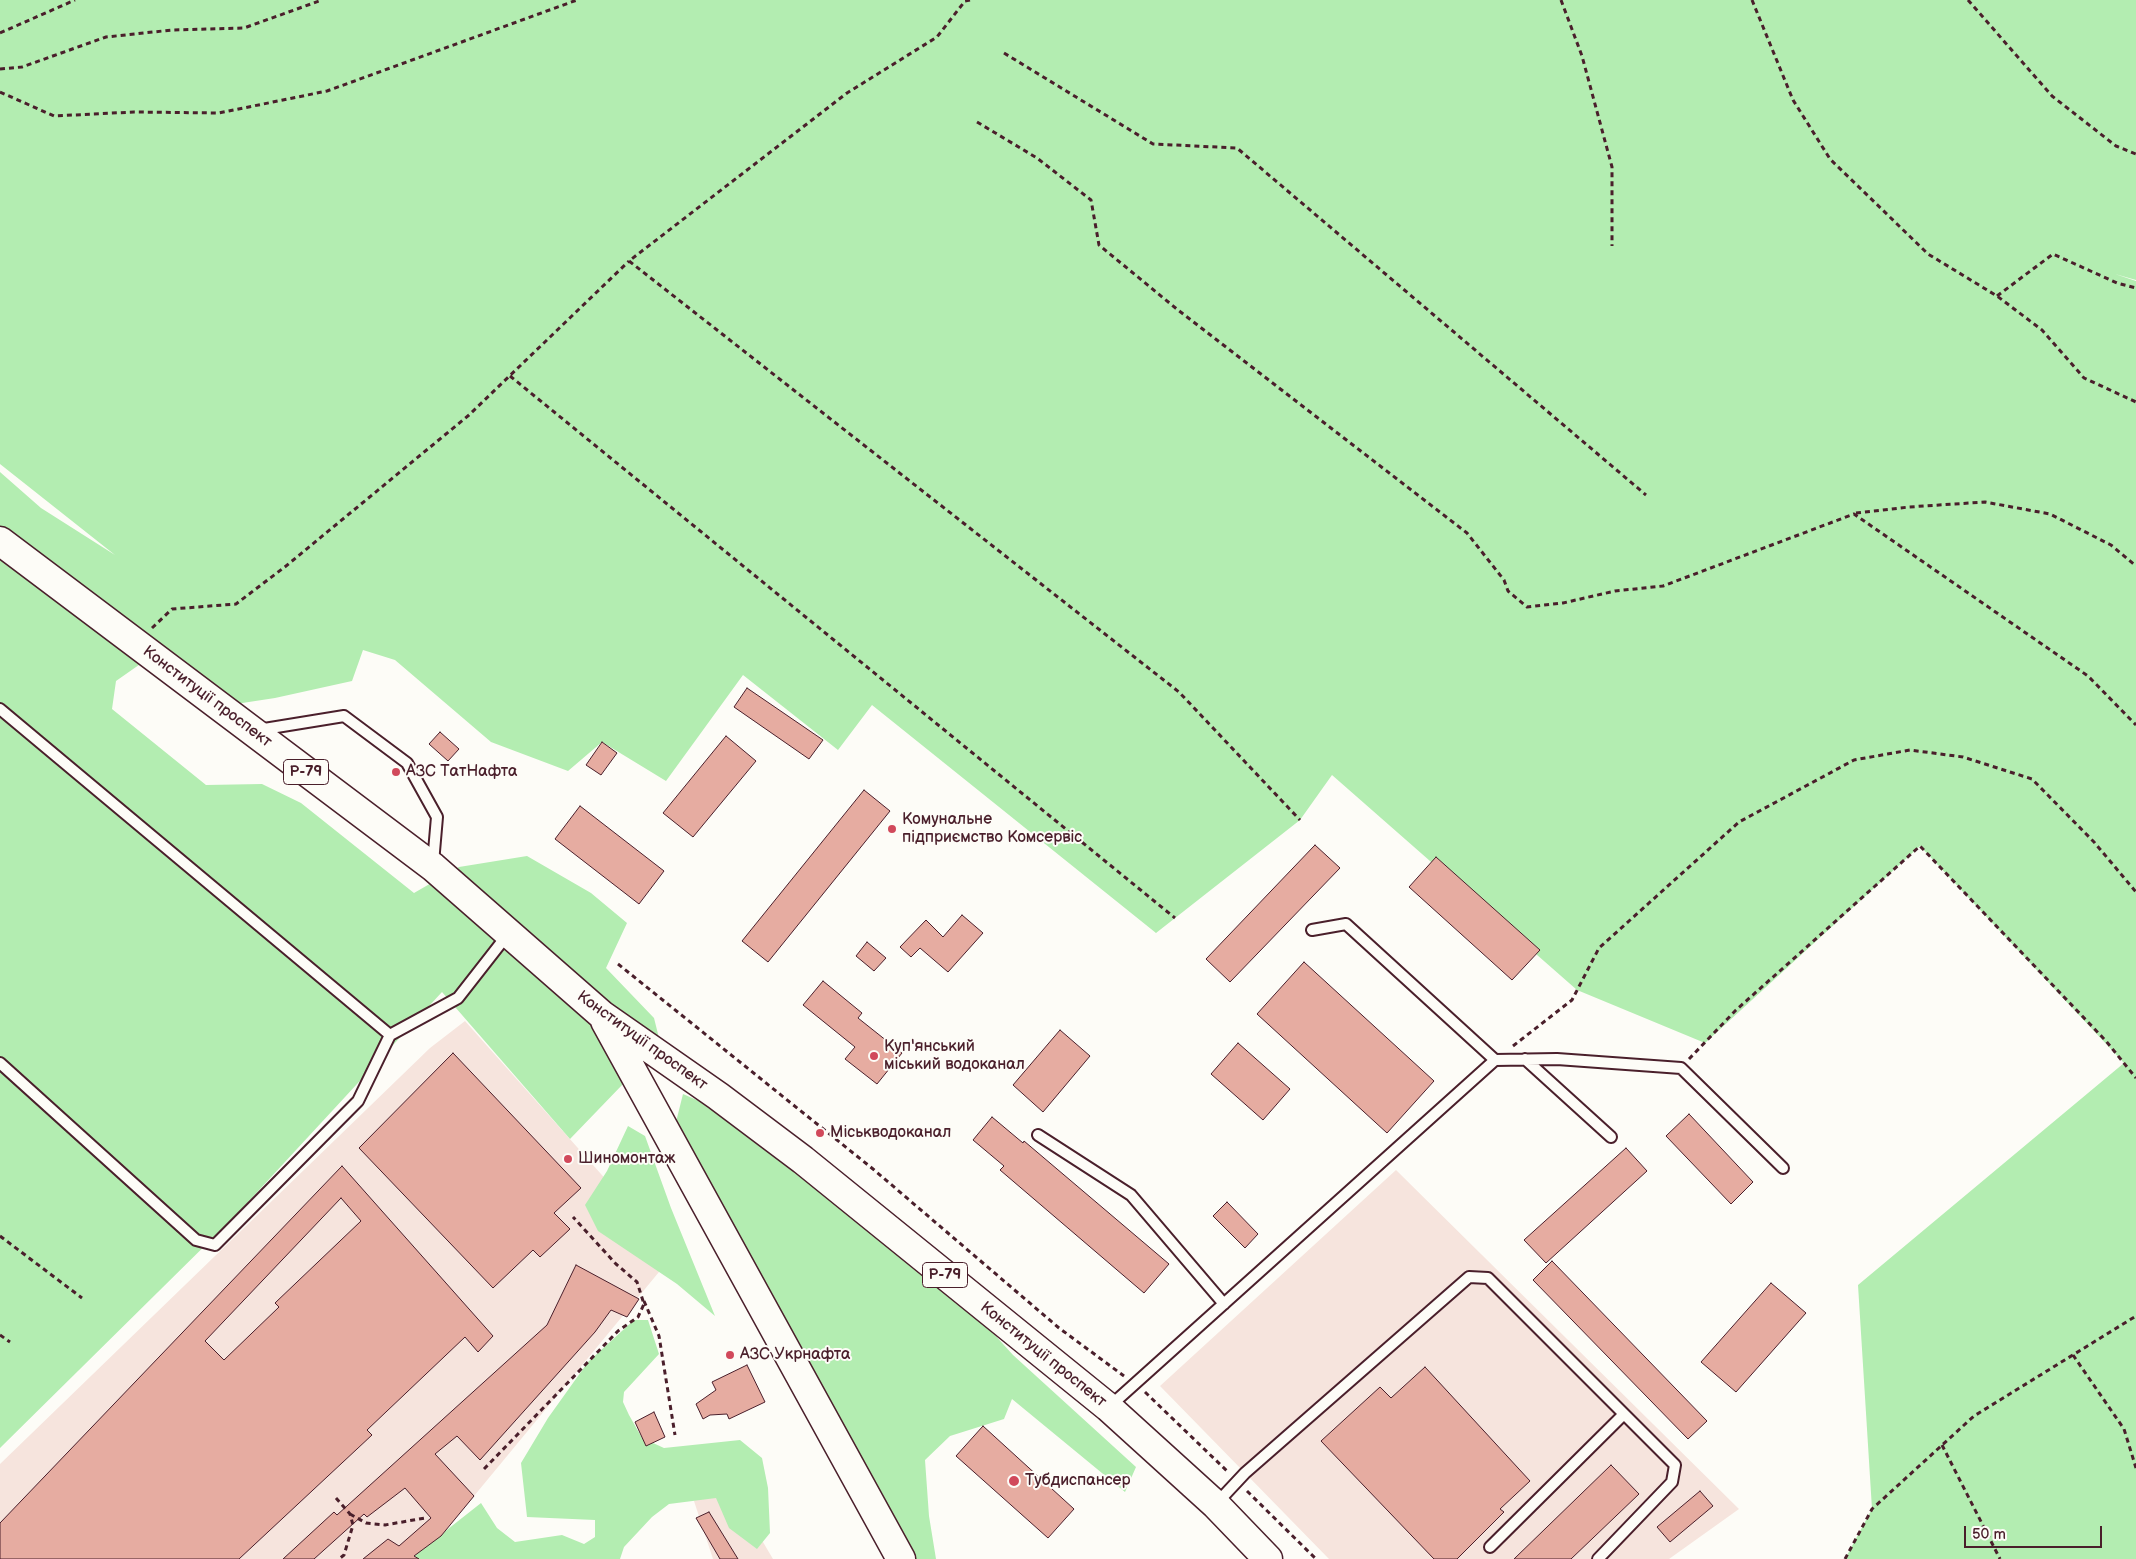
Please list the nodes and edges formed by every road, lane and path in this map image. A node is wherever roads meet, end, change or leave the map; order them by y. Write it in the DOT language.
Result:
graph roads {
  1 [pos="75,0"];
  2 [pos="322,0"];
  3 [pos="577,0"];
  4 [pos="970,0"];
  5 [pos="1561,0"];
  6 [pos="1752,0"];
  7 [pos="1968,0"];
  8 [pos="0,34"];
  9 [pos="1004,54"];
  10 [pos="0,70"];
  11 [pos="0,92"];
  12 [pos="977,122"];
  13 [pos="2136,154"];
  14 [pos="1612,246"];
  15 [pos="629,261"];
  16 [pos="2136,288"];
  17 [pos="1997,296"];
  18 [pos="510,376"];
  19 [pos="2136,402"];
  20 [pos="1646,495"];
  21 [pos="1854,514"];
  22 [pos="0,541"];
  23 [pos="2136,566"];
  24 [pos="145,651"];
  25 [pos="0,709"];
  26 [pos="2136,725"];
  27 [pos="252,731"];
  28 [pos="1300,820"];
  29 [pos="433,867"];
  30 [pos="2136,892"];
  31 [pos="1175,918"];
  32 [pos="1312,930"];
  33 [pos="508,934"];
  34 [pos="618,964"];
  35 [pos="602,1015"];
  36 [pos="390,1035"];
  37 [pos="1526,1059"];
  38 [pos="1495,1060"];
  39 [pos="0,1063"];
  40 [pos="1681,1068"];
  41 [pos="2136,1078"];
  42 [pos="1038,1135"];
  43 [pos="1612,1137"];
  44 [pos="1783,1168"];
  45 [pos="573,1216"];
  46 [pos="0,1236"];
  47 [pos="639,1289"];
  48 [pos="82,1298"];
  49 [pos="1224,1304"];
  50 [pos="2136,1316"];
  51 [pos="0,1335"];
  52 [pos="10,1342"];
  53 [pos="2073,1355"];
  54 [pos="1135,1384"];
  55 [pos="1108,1407"];
  56 [pos="1624,1414"];
  57 [pos="675,1435"];
  58 [pos="1942,1445"];
  59 [pos="2136,1468"];
  60 [pos="484,1470"];
  61 [pos="1237,1481"];
  62 [pos="336,1498"];
  63 [pos="1216,1505"];
  64 [pos="350,1514"];
  65 [pos="425,1518"];
  66 [pos="1490,1547"];
  67 [pos="339,1559"];
  68 [pos="900,1559"];
  69 [pos="1268,1559"];
  70 [pos="1316,1559"];
  71 [pos="1598,1559"];
  72 [pos="1845,1559"];
  73 [pos="2000,1559"];
  1 -- 8 [label="path"];
  2 -- 10 [label="path"];
  3 -- 11 [label="path"];
  4 -- 15 [label="path"];
  5 -- 14 [label="path"];
  6 -- 17 [label="path"];
  7 -- 13 [label="path"];
  9 -- 20 [label="path"];
  12 -- 21 [label="path"];
  15 -- 18 [label="path"];
  15 -- 28 [label="path"];
  16 -- 17 [label="path"];
  17 -- 19 [label="path"];
  18 -- 24 [label="path"];
  18 -- 31 [label="path"];
  21 -- 23 [label="path"];
  21 -- 26 [label="path"];
  22 -- 24 [label="main road, Конституції проспект / Р-79"];
  24 -- 27 [label="main road, Конституції проспект / Р-79"];
  25 -- 36 [label="lane"];
  27 -- 29 [label="main road, Конституції проспект / Р-79"];
  27 -- 29 [label="lane"];
  29 -- 33 [label="main road, Конституції проспект / Р-79"];
  30 -- 38 [label="path"];
  32 -- 38 [label="lane"];
  33 -- 35 [label="main road, Конституції проспект / Р-79"];
  33 -- 36 [label="lane"];
  34 -- 54 [label="path"];
  35 -- 55 [label="main road, Конституції проспект / Р-79"];
  35 -- 68 [label="main road, Р-79"];
  36 -- 39 [label="lane"];
  37 -- 38 [label="lane"];
  37 -- 40 [label="lane"];
  37 -- 43 [label="lane"];
  38 -- 49 [label="lane"];
  40 -- 41 [label="path"];
  40 -- 44 [label="lane"];
  42 -- 49 [label="lane"];
  45 -- 47 [label="path"];
  46 -- 48 [label="path"];
  47 -- 57 [label="path"];
  47 -- 60 [label="path"];
  49 -- 54 [label="lane"];
  50 -- 53 [label="path"];
  51 -- 52 [label="path"];
  53 -- 58 [label="path"];
  53 -- 59 [label="path"];
  54 -- 55 [label="lane"];
  54 -- 61 [label="path"];
  55 -- 63 [label="main road, Конституції проспект / Р-79"];
  56 -- 61 [label="lane"];
  56 -- 66 [label="lane"];
  56 -- 71 [label="lane"];
  58 -- 72 [label="path"];
  58 -- 73 [label="path"];
  61 -- 63 [label="lane"];
  61 -- 70 [label="path"];
  62 -- 64 [label="path"];
  63 -- 69 [label="main road, Конституції проспект / Р-79"];
  64 -- 65 [label="path"];
  64 -- 67 [label="path"];
}
